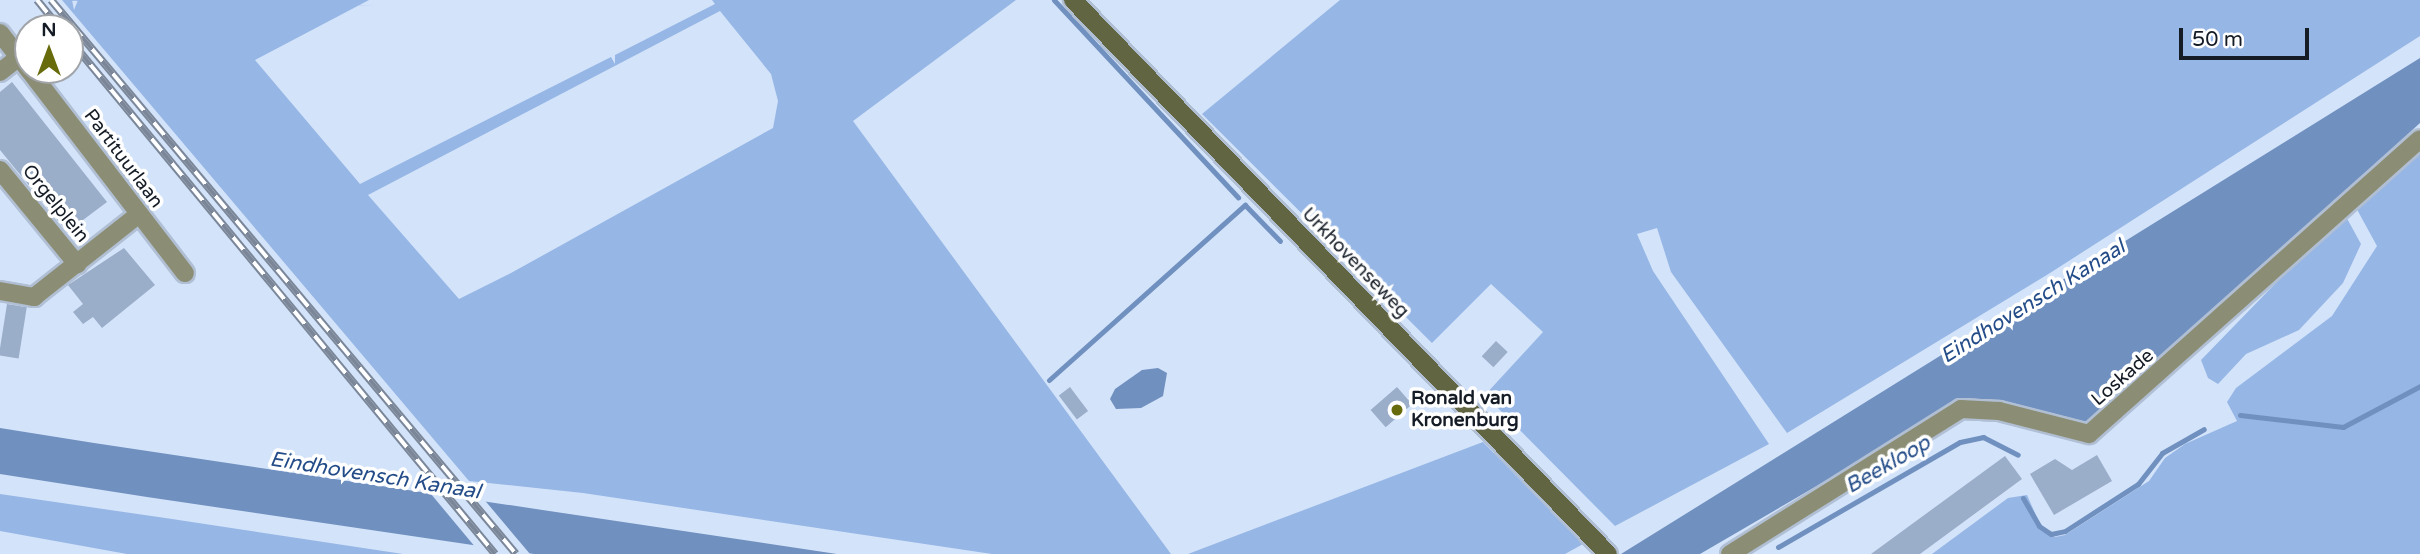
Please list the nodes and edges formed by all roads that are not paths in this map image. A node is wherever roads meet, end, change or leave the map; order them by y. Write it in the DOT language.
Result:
graph roads {
  1 [pos="1073,0"];
  2 [pos="0,33"];
  3 [pos="14,51"];
  4 [pos="40,84"];
  5 [pos="2420,139"];
  6 [pos="0,170"];
  7 [pos="139,214"];
  8 [pos="76,264"];
  9 [pos="185,273"];
  10 [pos="0,291"];
  11 [pos="1607,553"];
  12 [pos="1730,554"];
  1 -- 11 [label="street, Urkhovenseweg"];
  2 -- 3 [label="street, Partituurlaan"];
  4 -- 7 [label="street, Partituurlaan"];
  5 -- 12 [label="street, Loskade"];
  6 -- 8 [label="street, Orgelplein"];
  7 -- 8 [label="street, Orgelplein"];
  7 -- 9 [label="street, Partituurlaan"];
  8 -- 10 [label="street, Orgelplein"];
}
